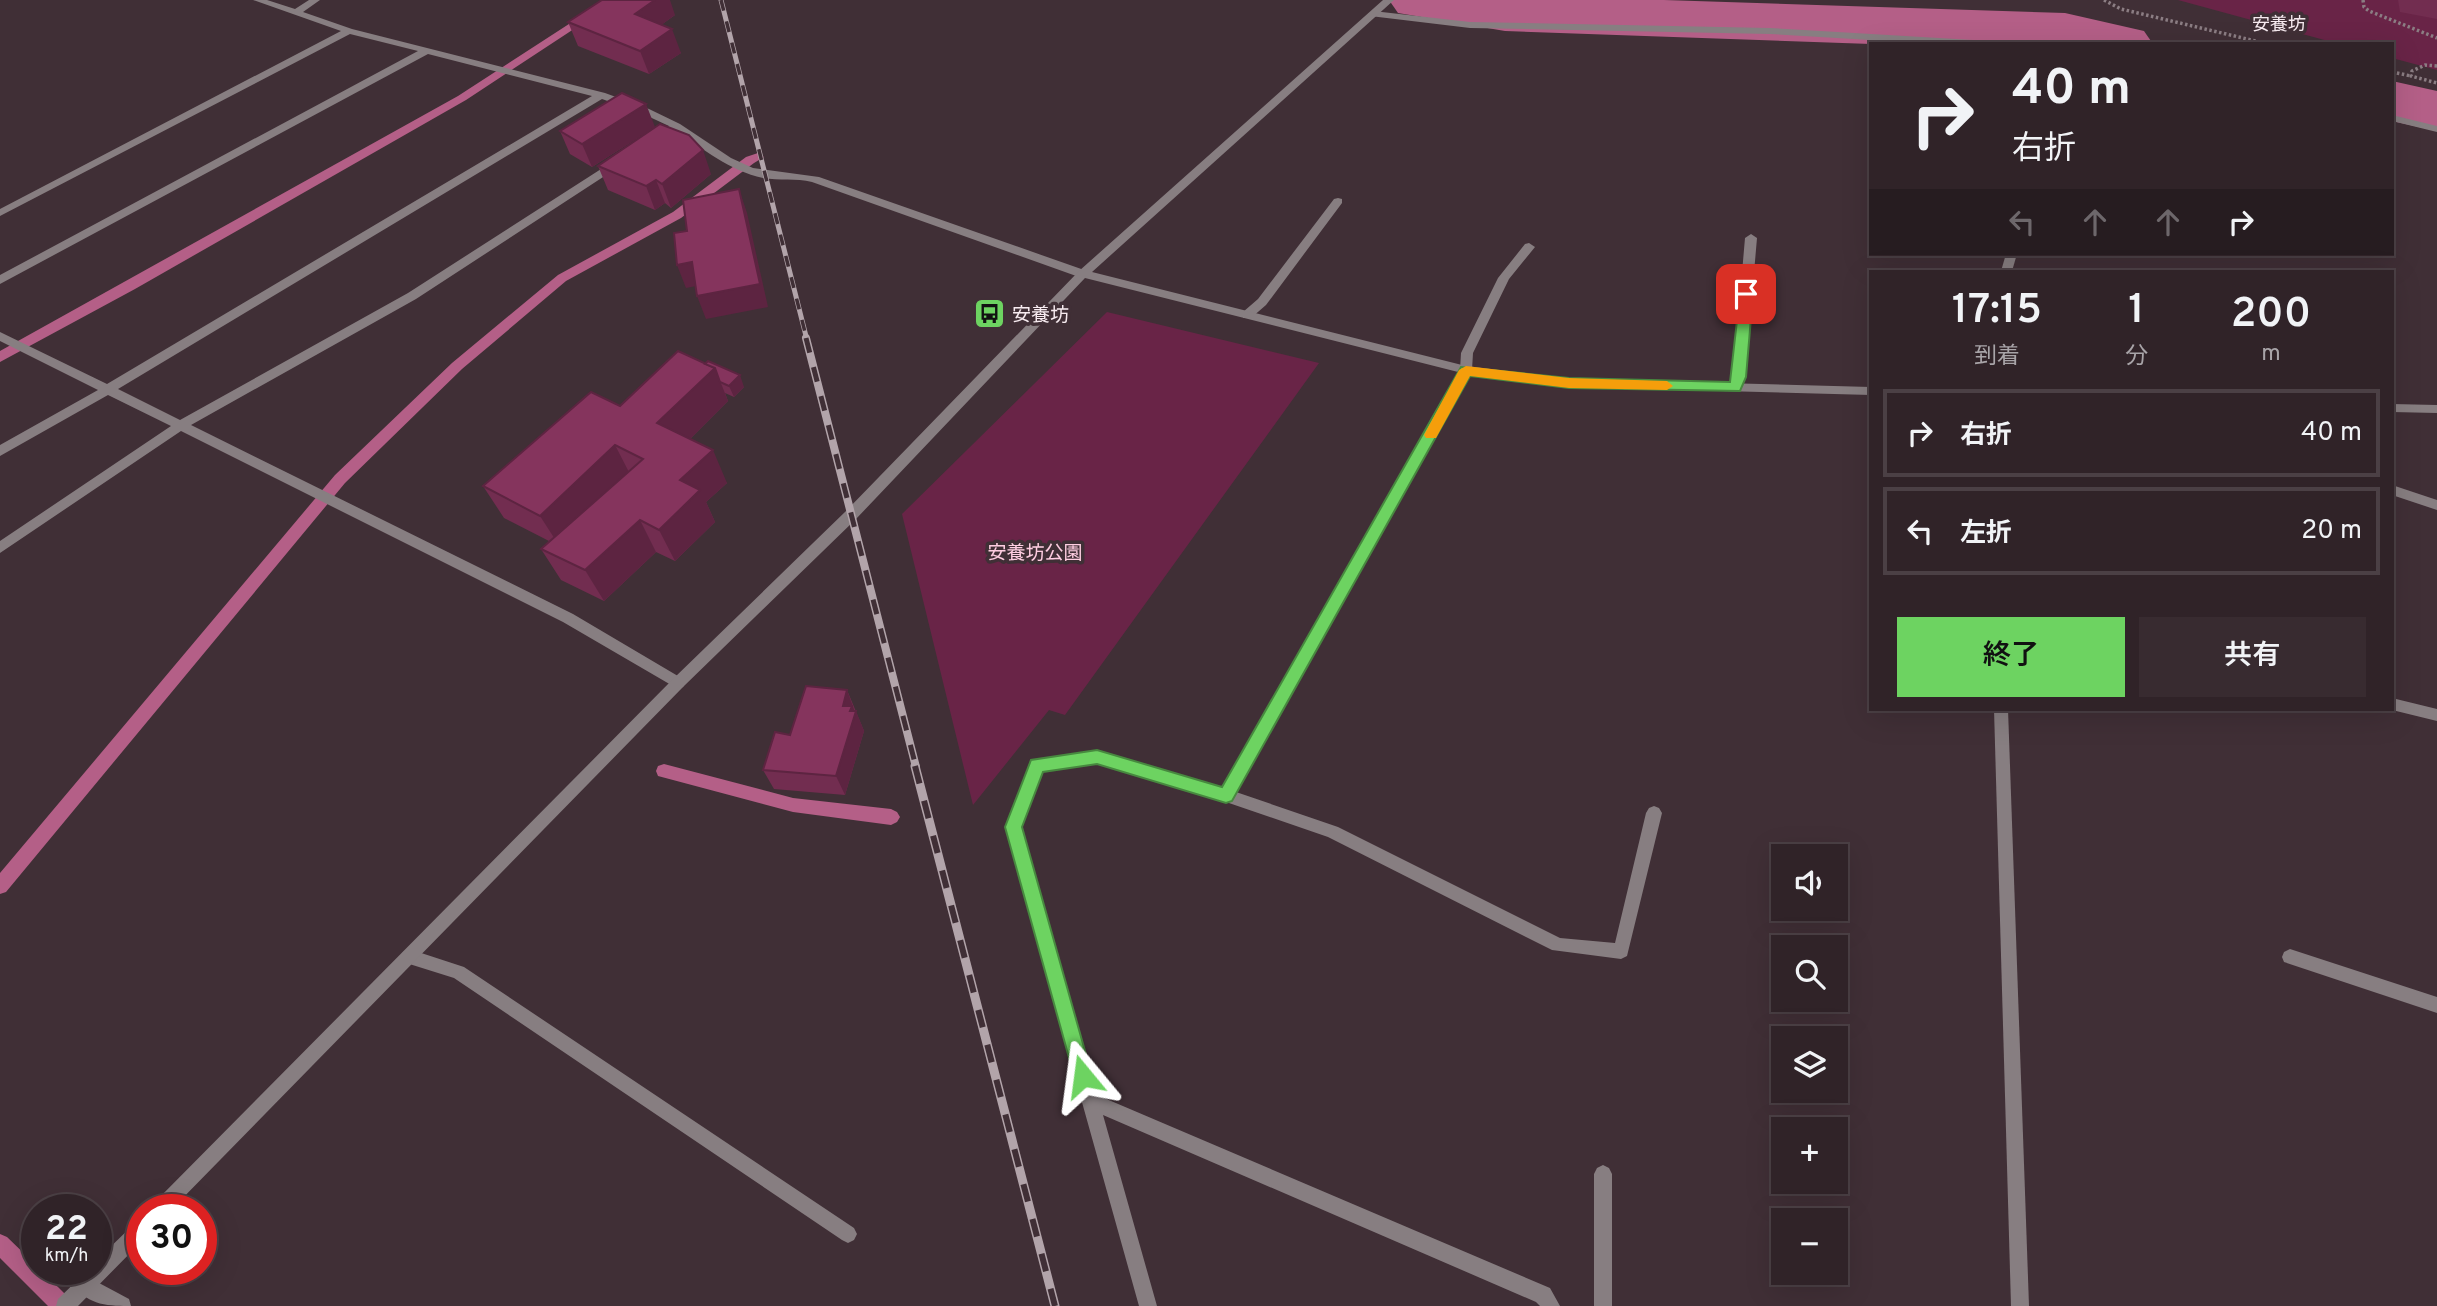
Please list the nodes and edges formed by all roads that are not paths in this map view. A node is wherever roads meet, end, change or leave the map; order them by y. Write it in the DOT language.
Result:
graph roads {
  1 [pos="258,0"];
  2 [pos="315,0"];
  3 [pos="1389,0"];
  4 [pos="296,13"];
  5 [pos="1373,14"];
  6 [pos="349,31"];
  7 [pos="1956,42"];
  8 [pos="426,51"];
  9 [pos="601,95"];
  10 [pos="2394,118"];
  11 [pos="676,126"];
  12 [pos="2437,129"];
  13 [pos="645,146"];
  14 [pos="621,161"];
  15 [pos="1338,201"];
  16 [pos="0,213"];
  17 [pos="1751,238"];
  18 [pos="1529,247"];
  19 [pos="1083,274"];
  20 [pos="0,280"];
  21 [pos="1247,315"];
  22 [pos="2,338"];
  23 [pos="1466,370"];
  24 [pos="1735,387"];
  25 [pos="107,390"];
  26 [pos="1869,391"];
  27 [pos="2394,408"];
  28 [pos="2437,410"];
  29 [pos="180,426"];
  30 [pos="0,451"];
  31 [pos="2394,492"];
  32 [pos="2437,505"];
  33 [pos="0,548"];
  34 [pos="678,683"];
  35 [pos="2394,704"];
  36 [pos="2001,711"];
  37 [pos="2437,715"];
  38 [pos="1226,796"];
  39 [pos="1654,813"];
  40 [pos="409,957"];
  41 [pos="2290,957"];
  42 [pos="2437,1005"];
  43 [pos="1090,1100"];
  44 [pos="1603,1174"];
  45 [pos="175,1194"];
  46 [pos="848,1234"];
  47 [pos="126,1244"];
  48 [pos="112,1259"];
  49 [pos="86,1285"];
  50 [pos="65,1306"];
  51 [pos="122,1306"];
  52 [pos="1148,1306"];
  53 [pos="1550,1306"];
  54 [pos="1603,1306"];
  55 [pos="2020,1306"];
  1 -- 4 [label="street"];
  2 -- 4 [label="street"];
  3 -- 5 [label="street"];
  4 -- 6 [label="street"];
  5 -- 7 [label="street"];
  5 -- 19 [label="street"];
  6 -- 8 [label="street"];
  6 -- 16 [label="street"];
  8 -- 9 [label="street"];
  8 -- 20 [label="street"];
  9 -- 11 [label="street"];
  9 -- 25 [label="street"];
  10 -- 12 [label="street"];
  11 -- 13 [label="street"];
  11 -- 19 [label="street"];
  14 -- 29 [label="street"];
  15 -- 21 [label="street"];
  17 -- 24 [label="street"];
  18 -- 23 [label="street"];
  19 -- 21 [label="street"];
  19 -- 34 [label="street"];
  21 -- 23 [label="street"];
  22 -- 25 [label="street"];
  23 -- 24 [label="street"];
  23 -- 38 [label="street"];
  24 -- 26 [label="street"];
  25 -- 29 [label="street"];
  25 -- 30 [label="street"];
  27 -- 28 [label="street"];
  29 -- 33 [label="street"];
  29 -- 34 [label="street"];
  31 -- 32 [label="street"];
  34 -- 40 [label="street"];
  35 -- 37 [label="street"];
  36 -- 55 [label="street"];
  38 -- 39 [label="street"];
  38 -- 43 [label="street"];
  40 -- 45 [label="street"];
  40 -- 46 [label="street"];
  41 -- 42 [label="street"];
  43 -- 52 [label="street"];
  43 -- 53 [label="street"];
  44 -- 54 [label="street"];
  47 -- 48 [label="street"];
  49 -- 50 [label="street"];
  49 -- 51 [label="street"];
}
